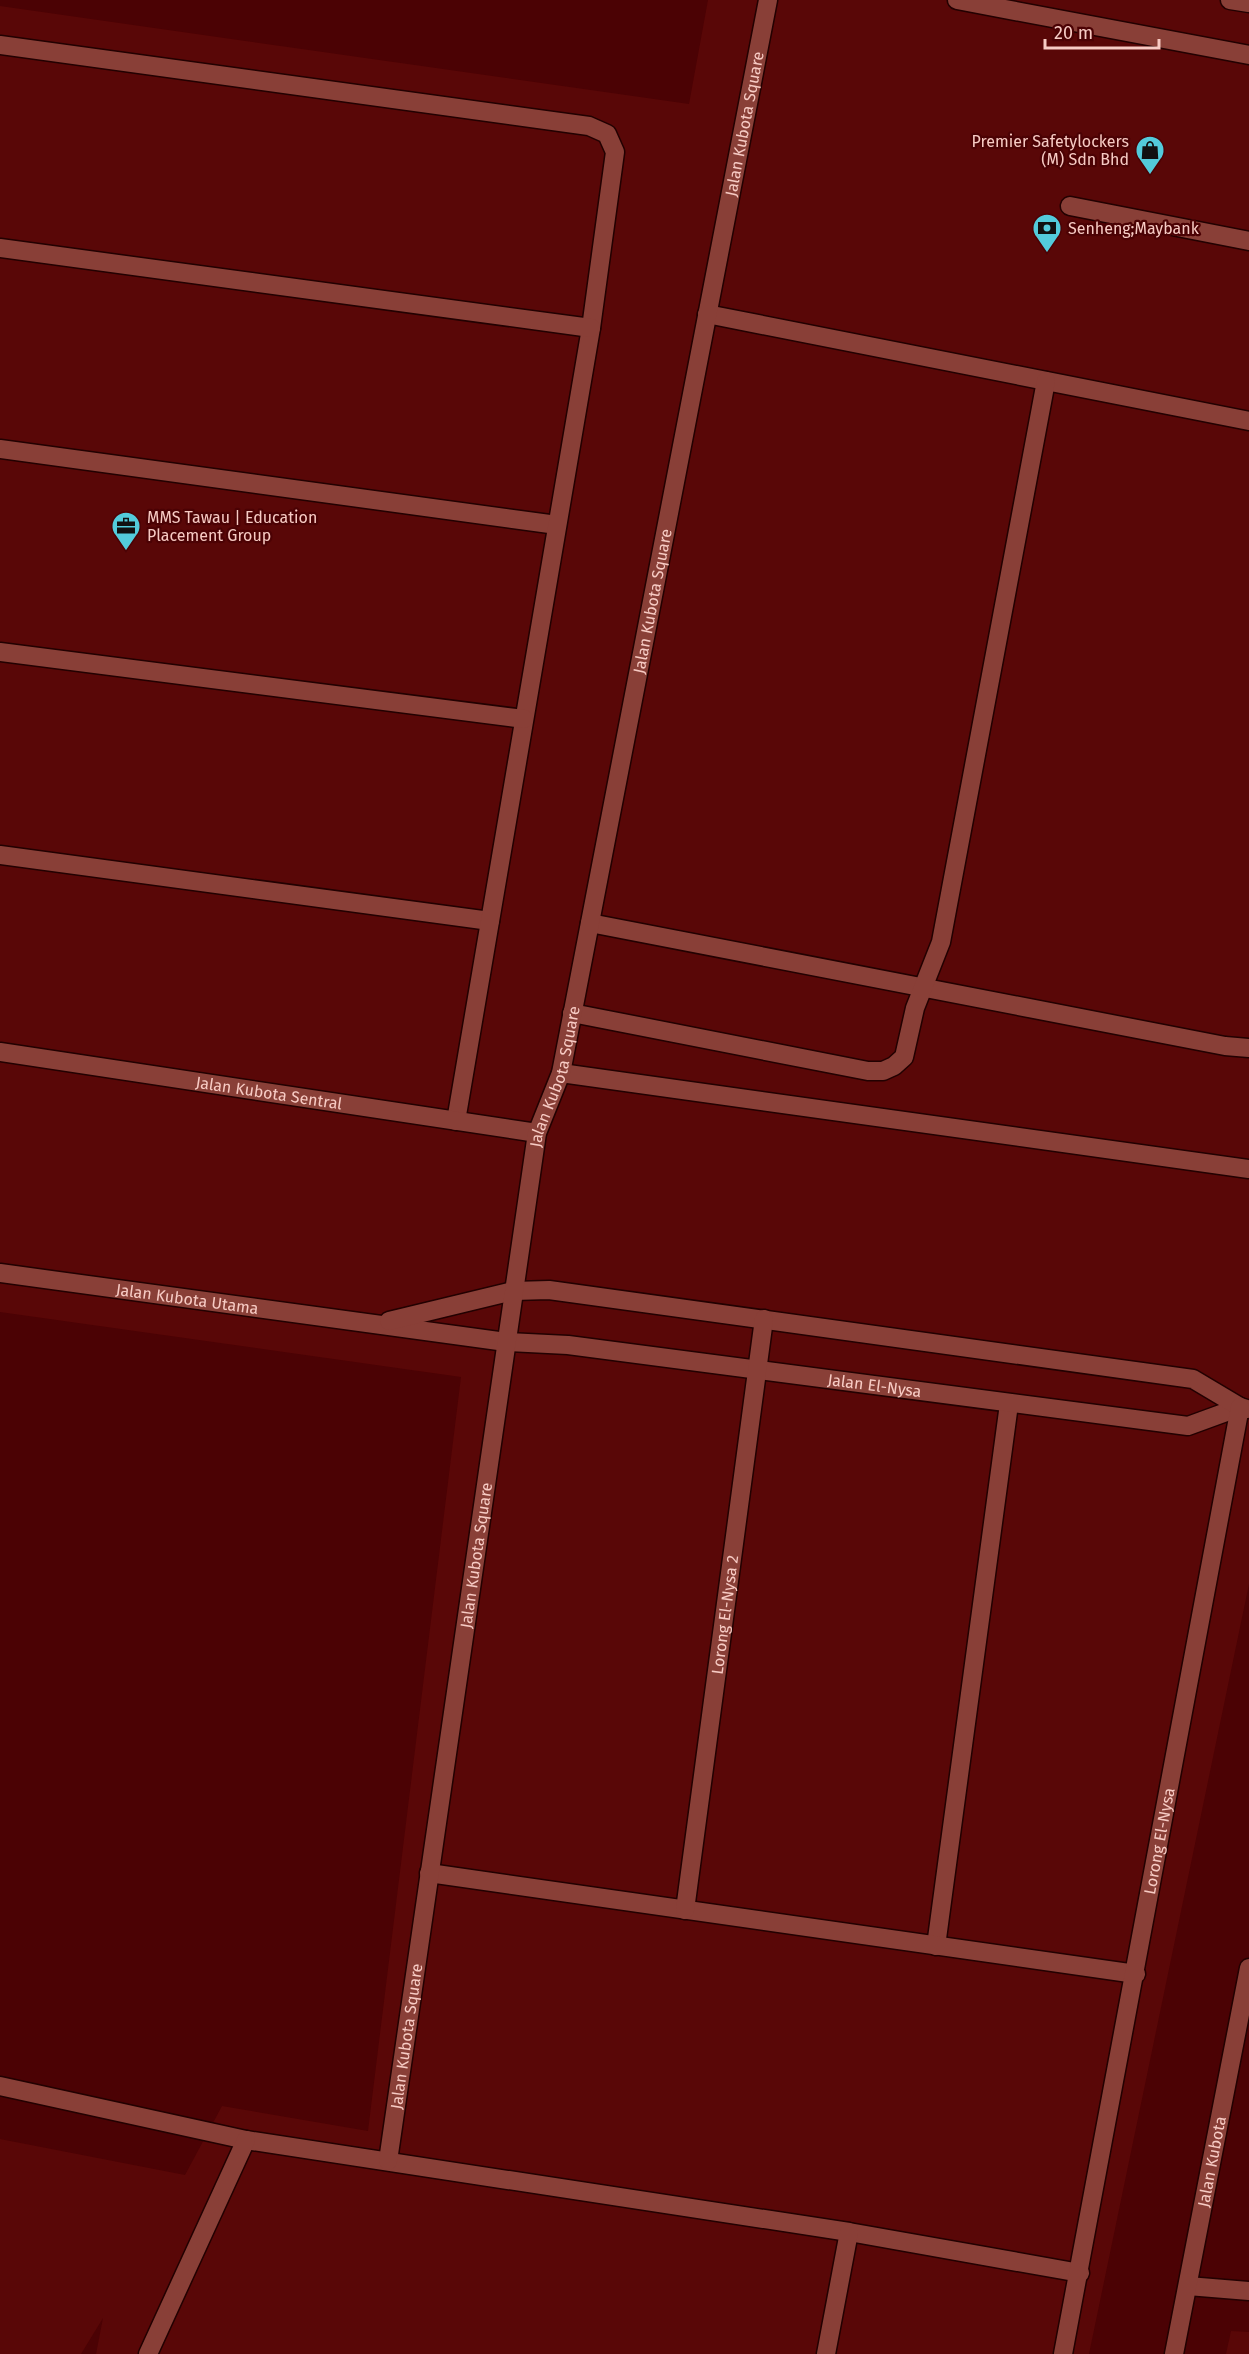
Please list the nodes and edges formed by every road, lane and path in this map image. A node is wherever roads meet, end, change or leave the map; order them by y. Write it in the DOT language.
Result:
graph roads {
  1 [pos="768,0"];
  2 [pos="957,0"];
  3 [pos="1230,0"];
  4 [pos="1249,3"];
  5 [pos="0,45"];
  6 [pos="1249,55"];
  7 [pos="1070,206"];
  8 [pos="1249,241"];
  9 [pos="0,248"];
  10 [pos="707,314"];
  11 [pos="591,328"];
  12 [pos="1046,381"];
  13 [pos="1249,421"];
  14 [pos="0,449"];
  15 [pos="557,525"];
  16 [pos="0,652"];
  17 [pos="524,719"];
  18 [pos="0,855"];
  19 [pos="490,921"];
  20 [pos="590,923"];
  21 [pos="923,987"];
  22 [pos="572,1013"];
  23 [pos="1249,1048"];
  24 [pos="0,1052"];
  25 [pos="561,1073"];
  26 [pos="456,1121"];
  27 [pos="537,1133"];
  28 [pos="1249,1169"];
  29 [pos="0,1273"];
  30 [pos="513,1291"];
  31 [pos="764,1319"];
  32 [pos="376,1324"];
  33 [pos="506,1342"];
  34 [pos="758,1368"];
  35 [pos="1009,1404"];
  36 [pos="1244,1408"];
  37 [pos="429,1873"];
  38 [pos="685,1910"];
  39 [pos="936,1946"];
  40 [pos="1249,1968"];
  41 [pos="1136,1974"];
  42 [pos="0,2086"];
  43 [pos="246,2140"];
  44 [pos="388,2161"];
  45 [pos="849,2232"];
  46 [pos="1080,2273"];
  47 [pos="1188,2286"];
  48 [pos="1249,2291"];
  49 [pos="148,2354"];
  50 [pos="826,2354"];
  51 [pos="1064,2354"];
  52 [pos="1174,2354"];
  1 -- 10 [label="street, Jalan Kubota Square"];
  2 -- 6 [label="street"];
  3 -- 4 [label="street"];
  5 -- 11 [label="street"];
  7 -- 8 [label="street"];
  9 -- 11 [label="street"];
  10 -- 12 [label="street"];
  10 -- 20 [label="street, Jalan Kubota Square"];
  11 -- 15 [label="street"];
  12 -- 13 [label="street"];
  12 -- 21 [label="street"];
  14 -- 15 [label="street"];
  15 -- 17 [label="street"];
  16 -- 17 [label="street"];
  17 -- 19 [label="street"];
  18 -- 19 [label="street"];
  19 -- 26 [label="street"];
  20 -- 21 [label="street"];
  20 -- 22 [label="street, Jalan Kubota Square"];
  21 -- 22 [label="street"];
  21 -- 23 [label="street"];
  22 -- 25 [label="street, Jalan Kubota Square"];
  24 -- 26 [label="street, Jalan Kubota Sentral"];
  25 -- 27 [label="street, Jalan Kubota Square"];
  25 -- 28 [label="street"];
  26 -- 27 [label="street, Jalan Kubota Sentral"];
  27 -- 30 [label="street, Jalan Kubota Square"];
  29 -- 32 [label="street, Jalan Kubota Utama"];
  30 -- 31 [label="street"];
  30 -- 32 [label="street, Jalan Kubota Utama"];
  30 -- 33 [label="street, Jalan Kubota Square"];
  31 -- 34 [label="street, Lorong El-Nysa 2"];
  31 -- 36 [label="street"];
  32 -- 33 [label="street, Jalan Kubota Utama"];
  33 -- 34 [label="street, Jalan El-Nysa"];
  33 -- 37 [label="street, Jalan Kubota Square"];
  34 -- 35 [label="street, Jalan El-Nysa"];
  34 -- 38 [label="street, Lorong El-Nysa 2"];
  35 -- 36 [label="street, Jalan El-Nysa"];
  35 -- 39 [label="street"];
  36 -- 41 [label="street, Lorong El-Nysa"];
  37 -- 38 [label="street"];
  37 -- 44 [label="street, Jalan Kubota Square"];
  38 -- 39 [label="street"];
  39 -- 41 [label="street"];
  40 -- 47 [label="street, Jalan Kubota"];
  41 -- 46 [label="street, Lorong El-Nysa"];
  42 -- 43 [label="street"];
  43 -- 44 [label="street"];
  43 -- 49 [label="street"];
  44 -- 45 [label="street"];
  45 -- 46 [label="street"];
  45 -- 50 [label="street"];
  46 -- 51 [label="street, Lorong El-Nysa"];
  47 -- 48 [label="street"];
  47 -- 52 [label="street, Jalan Kubota"];
}
